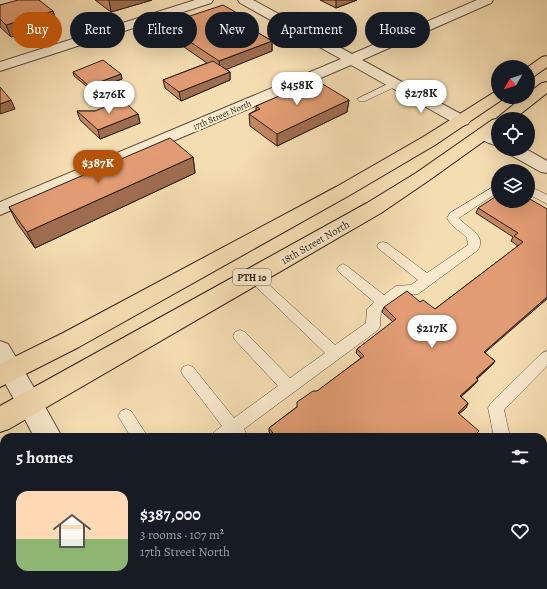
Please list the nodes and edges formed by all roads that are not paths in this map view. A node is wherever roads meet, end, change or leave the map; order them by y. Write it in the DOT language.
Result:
graph roads {
  1 [pos="207,0"];
  2 [pos="244,0"];
  3 [pos="487,0"];
  4 [pos="351,60"];
  5 [pos="547,60"];
  6 [pos="0,67"];
  7 [pos="535,69"];
  8 [pos="394,84"];
  9 [pos="547,86"];
  10 [pos="362,99"];
  11 [pos="491,101"];
  12 [pos="513,112"];
  13 [pos="462,120"];
  14 [pos="491,134"];
  15 [pos="526,156"];
  16 [pos="547,168"];
  17 [pos="491,192"];
  18 [pos="535,194"];
  19 [pos="547,200"];
  20 [pos="0,209"];
  21 [pos="383,246"];
  22 [pos="343,269"];
  23 [pos="253,277"];
  24 [pos="427,280"];
  25 [pos="383,302"];
  26 [pos="240,336"];
  27 [pos="335,354"];
  28 [pos="547,358"];
  29 [pos="4,366"];
  30 [pos="188,371"];
  31 [pos="289,387"];
  32 [pos="30,404"];
  33 [pos="126,416"];
  34 [pos="0,420"];
  35 [pos="236,432"];
  36 [pos="47,433"];
  37 [pos="137,433"];
  38 [pos="501,433"];
  1 -- 6 [label="street"];
  2 -- 4 [label="street"];
  3 -- 4 [label="street, 17th Street North"];
  4 -- 8 [label="street"];
  4 -- 20 [label="street, 17th Street North"];
  5 -- 7 [label="main road"];
  8 -- 10 [label="lane"];
  8 -- 13 [label="street"];
  9 -- 12 [label="main road"];
  11 -- 13 [label="main road, PTH 10"];
  13 -- 29 [label="main road, PTH 10"];
  14 -- 23 [label="main road, 18th Street North / PTH 10"];
  15 -- 16 [label="street"];
  17 -- 24 [label="lane"];
  18 -- 19 [label="lane"];
  21 -- 24 [label="lane"];
  22 -- 25 [label="lane"];
  23 -- 27 [label="lane"];
  23 -- 32 [label="main road, 18th Street North / PTH 10"];
  24 -- 25 [label="lane"];
  25 -- 27 [label="lane"];
  26 -- 31 [label="lane"];
  27 -- 31 [label="lane"];
  28 -- 38 [label="lane"];
  29 -- 32 [label="street"];
  30 -- 35 [label="lane"];
  31 -- 35 [label="lane"];
  32 -- 34 [label="main road, 18th Street North / PTH 10"];
  32 -- 36 [label="street"];
  33 -- 37 [label="lane"];
}
